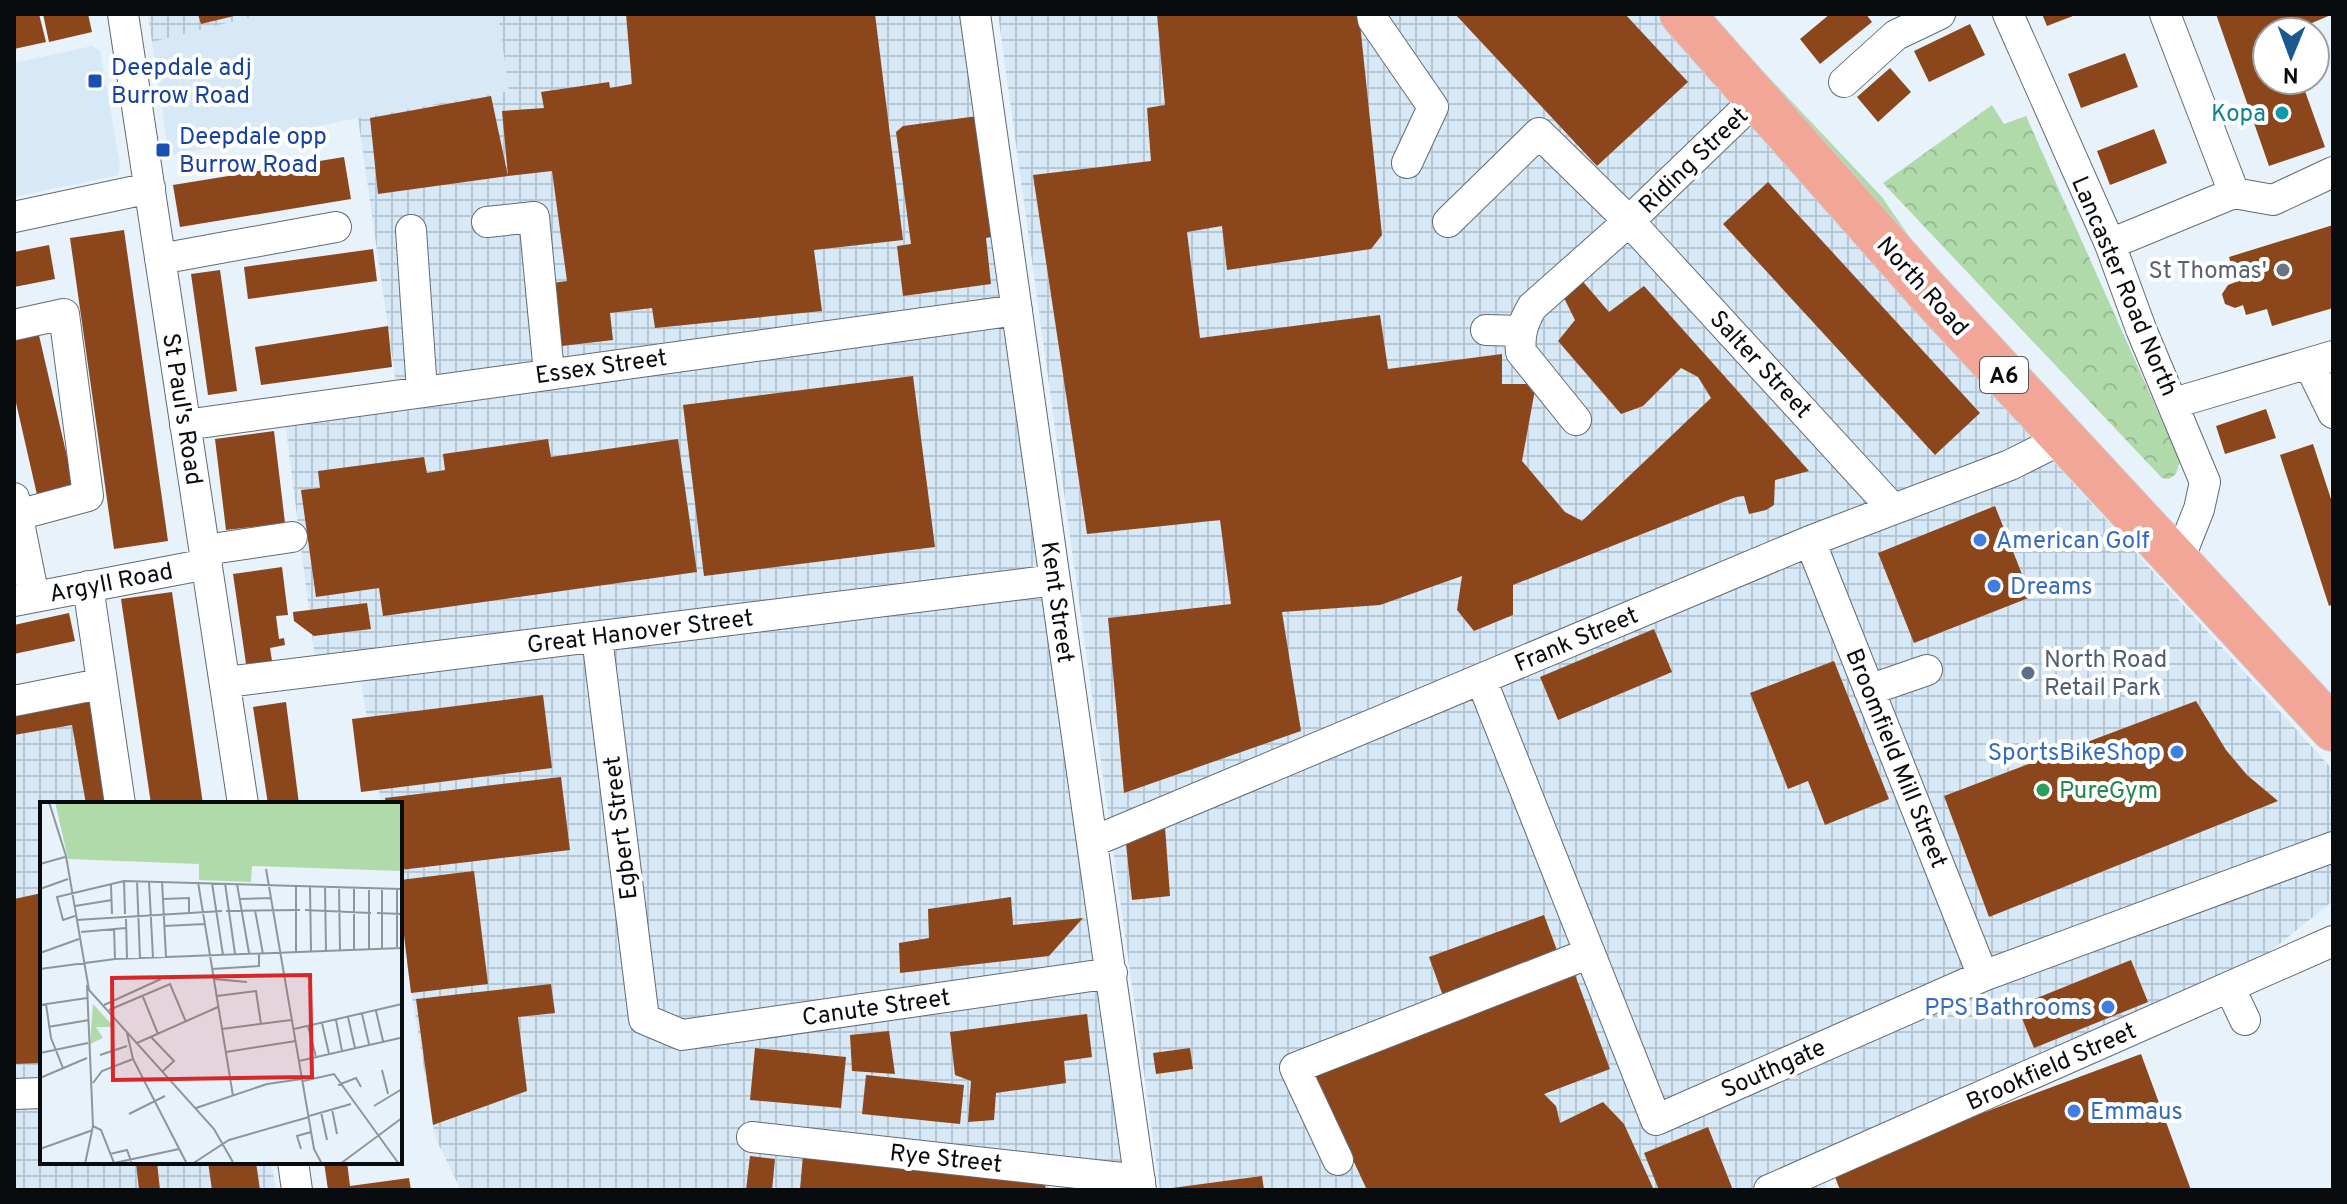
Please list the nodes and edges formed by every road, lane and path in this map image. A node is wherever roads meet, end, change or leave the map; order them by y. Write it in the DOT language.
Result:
graph roads {
  1 [pos="123,14"];
  2 [pos="975,14"];
  3 [pos="1372,14"];
  4 [pos="1682,14"];
  5 [pos="1940,14"];
  6 [pos="2008,14"];
  7 [pos="2165,14"];
  8 [pos="1844,82"];
  9 [pos="1757,98"];
  10 [pos="1407,163"];
  11 [pos="2333,172"];
  12 [pos="148,174"];
  13 [pos="2234,193"];
  14 [pos="14,217"];
  15 [pos="1629,221"];
  16 [pos="487,222"];
  17 [pos="1448,222"];
  18 [pos="336,227"];
  19 [pos="411,230"];
  20 [pos="2110,244"];
  21 [pos="160,259"];
  22 [pos="1017,310"];
  23 [pos="14,325"];
  24 [pos="1486,330"];
  25 [pos="1521,331"];
  26 [pos="2321,360"];
  27 [pos="549,373"];
  28 [pos="422,391"];
  29 [pos="2174,403"];
  30 [pos="2333,413"];
  31 [pos="1576,420"];
  32 [pos="185,425"];
  33 [pos="2062,439"];
  34 [pos="1892,508"];
  35 [pos="15,509"];
  36 [pos="292,537"];
  37 [pos="1810,541"];
  38 [pos="206,557"];
  39 [pos="2178,562"];
  40 [pos="1055,580"];
  41 [pos="88,586"];
  42 [pos="24,599"];
  43 [pos="597,637"];
  44 [pos="1927,670"];
  45 [pos="1481,679"];
  46 [pos="226,682"];
  47 [pos="100,684"];
  48 [pos="1869,690"];
  49 [pos="14,701"];
  50 [pos="2333,729"];
  51 [pos="120,802"];
  52 [pos="243,802"];
  53 [pos="1092,842"];
  54 [pos="2333,847"];
  55 [pos="2333,941"];
  56 [pos="1590,953"];
  57 [pos="1112,973"];
  58 [pos="1983,976"];
  59 [pos="2230,988"];
  60 [pos="644,1019"];
  61 [pos="2245,1020"];
  62 [pos="40,1093"];
  63 [pos="14,1094"];
  64 [pos="752,1137"];
  65 [pos="1338,1160"];
  66 [pos="293,1164"];
  67 [pos="1141,1185"];
  68 [pos="1769,1189"];
  69 [pos="297,1190"];
  1 -- 12 [label="street, St Paul's Road"];
  2 -- 22 [label="street, Kent Street"];
  3 -- 10 [label="street"];
  4 -- 9 [label="highway, North Road / A6"];
  5 -- 8 [label="street"];
  6 -- 20 [label="street, Lancaster Road North"];
  7 -- 13 [label="street"];
  9 -- 15 [label="street, Riding Street"];
  9 -- 33 [label="highway, North Road / A6"];
  11 -- 13 [label="street"];
  12 -- 14 [label="street"];
  12 -- 21 [label="street, St Paul's Road"];
  13 -- 20 [label="street"];
  15 -- 17 [label="street, Salter Street"];
  15 -- 25 [label="street, Riding Street"];
  15 -- 34 [label="street, Salter Street"];
  16 -- 27 [label="street"];
  18 -- 21 [label="street"];
  19 -- 28 [label="street"];
  20 -- 29 [label="street, Lancaster Road North"];
  21 -- 32 [label="street, St Paul's Road"];
  22 -- 27 [label="street, Essex Street"];
  22 -- 40 [label="street, Kent Street"];
  23 -- 35 [label="street"];
  24 -- 25 [label="street"];
  25 -- 31 [label="street"];
  26 -- 29 [label="street"];
  26 -- 30 [label="street"];
  27 -- 28 [label="street, Essex Street"];
  28 -- 32 [label="street, Essex Street"];
  29 -- 39 [label="street, Lancaster Road North"];
  32 -- 38 [label="street, St Paul's Road"];
  33 -- 34 [label="street, Frank Street"];
  33 -- 39 [label="highway, North Road / A6"];
  34 -- 37 [label="street, Frank Street"];
  35 -- 42 [label="street"];
  36 -- 38 [label="street, Argyll Road"];
  37 -- 45 [label="street, Frank Street"];
  37 -- 48 [label="street, Broomfield Mill Street"];
  38 -- 41 [label="street, Argyll Road"];
  38 -- 46 [label="street, St Paul's Road"];
  39 -- 50 [label="highway, North Road / A6"];
  40 -- 43 [label="street, Great Hanover Street"];
  40 -- 53 [label="street, Kent Street"];
  41 -- 42 [label="street, Argyll Road"];
  41 -- 47 [label="street"];
  43 -- 46 [label="street, Great Hanover Street"];
  43 -- 60 [label="street, Egbert Street"];
  44 -- 48 [label="street"];
  45 -- 53 [label="street, Frank Street"];
  45 -- 56 [label="street, Southgate"];
  46 -- 52 [label="street, St Paul's Road"];
  47 -- 49 [label="street"];
  47 -- 51 [label="street"];
  48 -- 58 [label="street, Broomfield Mill Street"];
  53 -- 57 [label="street, Kent Street"];
  54 -- 58 [label="street, Southgate"];
  55 -- 59 [label="street, Brookfield Street"];
  56 -- 58 [label="street, Southgate"];
  56 -- 65 [label="street"];
  57 -- 60 [label="street, Canute Street"];
  57 -- 67 [label="street, Kent Street"];
  59 -- 61 [label="street"];
  59 -- 68 [label="street, Brookfield Street"];
  62 -- 63 [label="street"];
  64 -- 67 [label="street, Rye Street"];
  66 -- 69 [label="street"];
}
